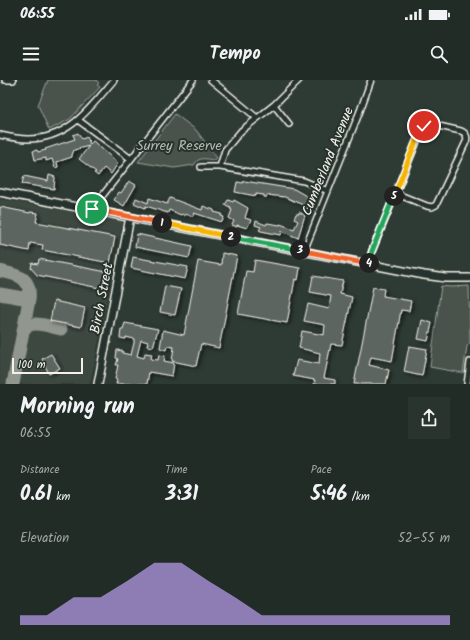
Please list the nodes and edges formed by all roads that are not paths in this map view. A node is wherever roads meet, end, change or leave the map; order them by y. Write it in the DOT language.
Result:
graph roads {
  1 [pos="5,80"];
  2 [pos="13,80"];
  3 [pos="114,80"];
  4 [pos="193,80"];
  5 [pos="211,80"];
  6 [pos="299,80"];
  7 [pos="371,80"];
  8 [pos="274,105"];
  9 [pos="258,118"];
  10 [pos="78,120"];
  11 [pos="289,124"];
  12 [pos="468,134"];
  13 [pos="0,135"];
  14 [pos="131,159"];
  15 [pos="202,166"];
  16 [pos="220,167"];
  17 [pos="328,191"];
  18 [pos="0,192"];
  19 [pos="395,193"];
  20 [pos="92,209"];
  21 [pos="130,217"];
  22 [pos="304,251"];
  23 [pos="368,264"];
  24 [pos="470,278"];
  25 [pos="470,362"];
  26 [pos="98,384"];
  27 [pos="467,384"];
  1 -- 2 [label="street"];
  3 -- 10 [label="street"];
  4 -- 14 [label="street"];
  5 -- 9 [label="street"];
  6 -- 8 [label="street"];
  7 -- 17 [label="street, Cumberland Avenue"];
  8 -- 9 [label="street"];
  8 -- 11 [label="street"];
  9 -- 16 [label="street"];
  10 -- 13 [label="street"];
  10 -- 14 [label="street"];
  12 -- 19 [label="street"];
  12 -- 19 [label="street"];
  14 -- 20 [label="street"];
  15 -- 16 [label="street"];
  16 -- 17 [label="street"];
  17 -- 22 [label="street, Cumberland Avenue"];
  18 -- 20 [label="main road"];
  19 -- 23 [label="street"];
  20 -- 21 [label="main road"];
  21 -- 22 [label="main road"];
  21 -- 26 [label="main road, Birch Street"];
  22 -- 23 [label="main road"];
  23 -- 24 [label="main road"];
  25 -- 27 [label="street"];
}
